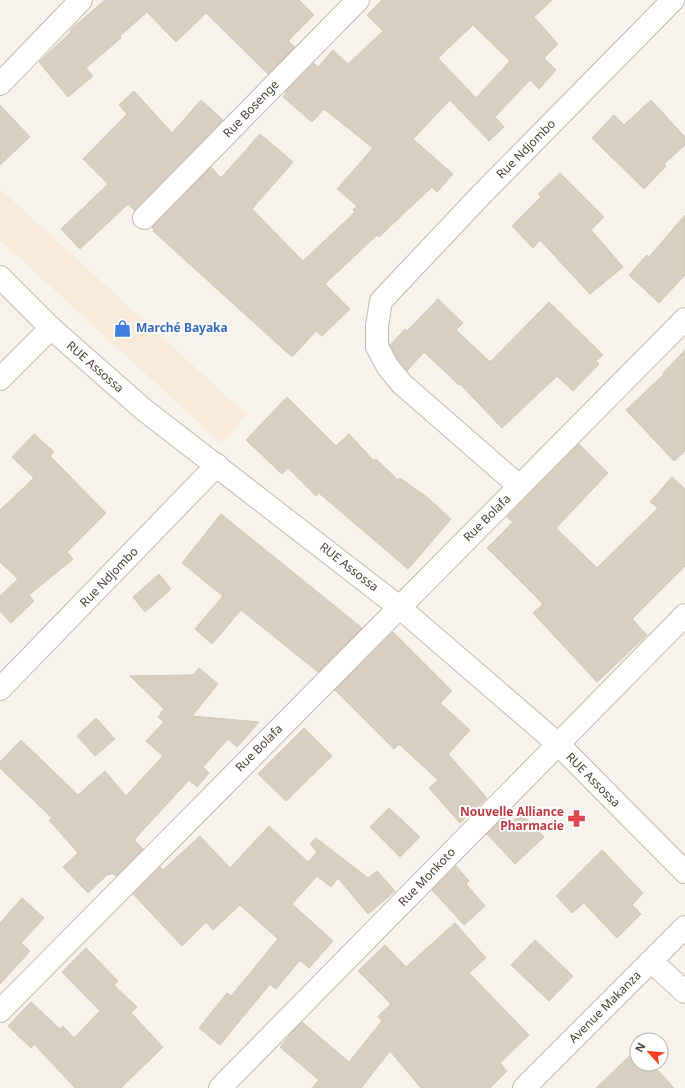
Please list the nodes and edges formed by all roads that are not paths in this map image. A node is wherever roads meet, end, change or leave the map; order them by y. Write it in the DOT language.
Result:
graph roads {
  1 [pos="81,0"];
  2 [pos="358,0"];
  3 [pos="673,0"];
  4 [pos="0,84"];
  5 [pos="144,218"];
  6 [pos="0,277"];
  7 [pos="381,301"];
  8 [pos="685,319"];
  9 [pos="50,328"];
  10 [pos="0,379"];
  11 [pos="217,465"];
  12 [pos="519,486"];
  13 [pos="399,607"];
  14 [pos="685,615"];
  15 [pos="0,688"];
  16 [pos="558,744"];
  17 [pos="685,872"];
  18 [pos="685,927"];
  19 [pos="651,961"];
  20 [pos="685,992"];
  21 [pos="0,1011"];
  22 [pos="220,1088"];
  23 [pos="524,1088"];
  1 -- 4 [label="street"];
  2 -- 5 [label="street, Rue Bosenge"];
  3 -- 7 [label="street, Rue Ndjombo"];
  6 -- 9 [label="street, RUE Assossa"];
  7 -- 12 [label="street, Rue Bolafa"];
  8 -- 12 [label="street, Rue Bolafa"];
  9 -- 10 [label="street"];
  9 -- 11 [label="street, RUE Assossa"];
  11 -- 13 [label="street, RUE Assossa"];
  11 -- 15 [label="street, Rue Ndjombo"];
  12 -- 13 [label="street, Rue Bolafa"];
  13 -- 16 [label="street, RUE Assossa"];
  13 -- 21 [label="street, Rue Bolafa"];
  14 -- 16 [label="street, Rue Monkoto"];
  16 -- 17 [label="street, RUE Assossa"];
  16 -- 22 [label="street, Rue Monkoto"];
  18 -- 19 [label="street, Avenue Makanza"];
  19 -- 20 [label="street"];
  19 -- 23 [label="street, Avenue Makanza"];
}
